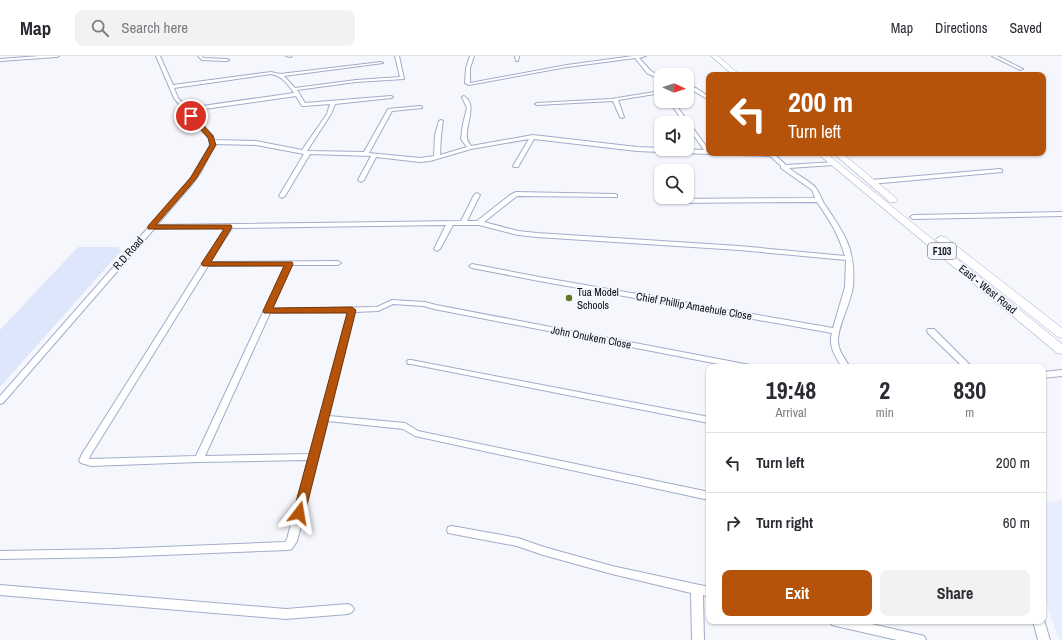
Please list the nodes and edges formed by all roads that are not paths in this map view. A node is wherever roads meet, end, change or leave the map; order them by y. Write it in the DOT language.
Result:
graph roads {
  1 [pos="57,56"];
  2 [pos="158,56"];
  3 [pos="200,56"];
  4 [pos="393,56"];
  5 [pos="397,56"];
  6 [pos="472,56"];
  7 [pos="635,56"];
  8 [pos="644,56"];
  9 [pos="714,56"];
  10 [pos="994,56"];
  11 [pos="16,58"];
  12 [pos="0,60"];
  13 [pos="227,60"];
  14 [pos="708,61"];
  15 [pos="381,63"];
  16 [pos="1021,69"];
  17 [pos="721,72"];
  18 [pos="733,72"];
  19 [pos="281,75"];
  20 [pos="654,75"];
  21 [pos="171,87"];
  22 [pos="694,89"];
  23 [pos="296,91"];
  24 [pos="654,93"];
  25 [pos="390,97"];
  26 [pos="464,97"];
  27 [pos="706,97"];
  28 [pos="615,99"];
  29 [pos="333,103"];
  30 [pos="537,104"];
  31 [pos="420,107"];
  32 [pos="185,110"];
  33 [pos="622,117"];
  34 [pos="441,121"];
  35 [pos="694,132"];
  36 [pos="533,137"];
  37 [pos="213,142"];
  38 [pos="470,148"];
  39 [pos="706,148"];
  40 [pos="305,152"];
  41 [pos="706,152"];
  42 [pos="366,154"];
  43 [pos="374,155"];
  44 [pos="772,156"];
  45 [pos="437,158"];
  46 [pos="835,158"];
  47 [pos="516,166"];
  48 [pos="783,167"];
  49 [pos="1000,172"];
  50 [pos="361,180"];
  51 [pos="871,182"];
  52 [pos="477,195"];
  53 [pos="282,196"];
  54 [pos="616,196"];
  55 [pos="819,200"];
  56 [pos="694,201"];
  57 [pos="1062,214"];
  58 [pos="913,217"];
  59 [pos="479,223"];
  60 [pos="450,224"];
  61 [pos="463,224"];
  62 [pos="151,227"];
  63 [pos="229,227"];
  64 [pos="436,249"];
  65 [pos="849,258"];
  66 [pos="338,263"];
  67 [pos="205,264"];
  68 [pos="289,264"];
  69 [pos="472,266"];
  70 [pos="352,310"];
  71 [pos="267,311"];
  72 [pos="836,331"];
  73 [pos="931,331"];
  74 [pos="1062,334"];
  75 [pos="1062,350"];
  76 [pos="411,362"];
  77 [pos="731,364"];
  78 [pos="844,364"];
  79 [pos="965,364"];
  80 [pos="1062,373"];
  81 [pos="1046,375"];
  82 [pos="0,401"];
  83 [pos="324,418"];
  84 [pos="706,419"];
  85 [pos="313,457"];
  86 [pos="199,459"];
  87 [pos="706,495"];
  88 [pos="452,530"];
  89 [pos="0,555"];
  90 [pos="697,589"];
  91 [pos="0,590"];
  92 [pos="706,591"];
  93 [pos="348,609"];
  94 [pos="849,624"];
  95 [pos="1040,624"];
  96 [pos="698,640"];
  97 [pos="920,640"];
  98 [pos="1044,640"];
  1 -- 11 [label="street"];
  2 -- 21 [label="street"];
  3 -- 13 [label="street"];
  4 -- 5 [label="street"];
  5 -- 23 [label="street"];
  6 -- 7 [label="street"];
  7 -- 8 [label="street"];
  7 -- 20 [label="street"];
  9 -- 18 [label="main road"];
  10 -- 16 [label="street"];
  11 -- 12 [label="street"];
  14 -- 17 [label="main road"];
  15 -- 19 [label="street"];
  19 -- 21 [label="street"];
  19 -- 23 [label="street"];
  21 -- 32 [label="street"];
  22 -- 27 [label="street"];
  23 -- 29 [label="street"];
  23 -- 32 [label="street"];
  24 -- 28 [label="street"];
  25 -- 29 [label="street"];
  26 -- 38 [label="street"];
  28 -- 30 [label="street"];
  28 -- 33 [label="street"];
  29 -- 40 [label="street"];
  31 -- 42 [label="street"];
  32 -- 37 [label="street"];
  34 -- 45 [label="street"];
  35 -- 39 [label="street"];
  36 -- 38 [label="street"];
  36 -- 41 [label="street"];
  36 -- 47 [label="street"];
  37 -- 40 [label="street"];
  37 -- 62 [label="street, R.D Road"];
  38 -- 45 [label="street"];
  40 -- 42 [label="street"];
  40 -- 53 [label="street"];
  42 -- 43 [label="street"];
  43 -- 45 [label="street"];
  43 -- 50 [label="street"];
  44 -- 48 [label="street"];
  46 -- 48 [label="street"];
  46 -- 51 [label="main road, East - West Road / F103"];
  46 -- 75 [label="main road, East - West Road / F103"];
  48 -- 55 [label="street"];
  49 -- 51 [label="street"];
  51 -- 58 [label="main road, East - West Road / F103"];
  52 -- 61 [label="street"];
  54 -- 59 [label="street"];
  55 -- 56 [label="street"];
  55 -- 65 [label="street"];
  57 -- 58 [label="street"];
  58 -- 74 [label="main road, East - West Road / F103"];
  59 -- 61 [label="street"];
  59 -- 65 [label="street"];
  60 -- 61 [label="street"];
  60 -- 63 [label="street"];
  60 -- 64 [label="street"];
  62 -- 63 [label="street"];
  62 -- 82 [label="street, R.D Road"];
  63 -- 67 [label="street"];
  65 -- 72 [label="street"];
  66 -- 68 [label="street"];
  67 -- 68 [label="street"];
  67 -- 86 [label="street"];
  68 -- 71 [label="street"];
  69 -- 72 [label="street, Chief Phillip Amaehule Close"];
  70 -- 71 [label="street, John Onukem Close"];
  70 -- 77 [label="street, John Onukem Close"];
  70 -- 83 [label="street"];
  71 -- 86 [label="street"];
  72 -- 78 [label="street"];
  73 -- 79 [label="street"];
  76 -- 84 [label="street"];
  80 -- 81 [label="street"];
  83 -- 85 [label="street"];
  83 -- 87 [label="street"];
  85 -- 86 [label="street"];
  85 -- 89 [label="street"];
  88 -- 90 [label="street"];
  90 -- 92 [label="street"];
  90 -- 96 [label="street"];
  91 -- 93 [label="street"];
  94 -- 97 [label="street"];
  95 -- 98 [label="street"];
}
